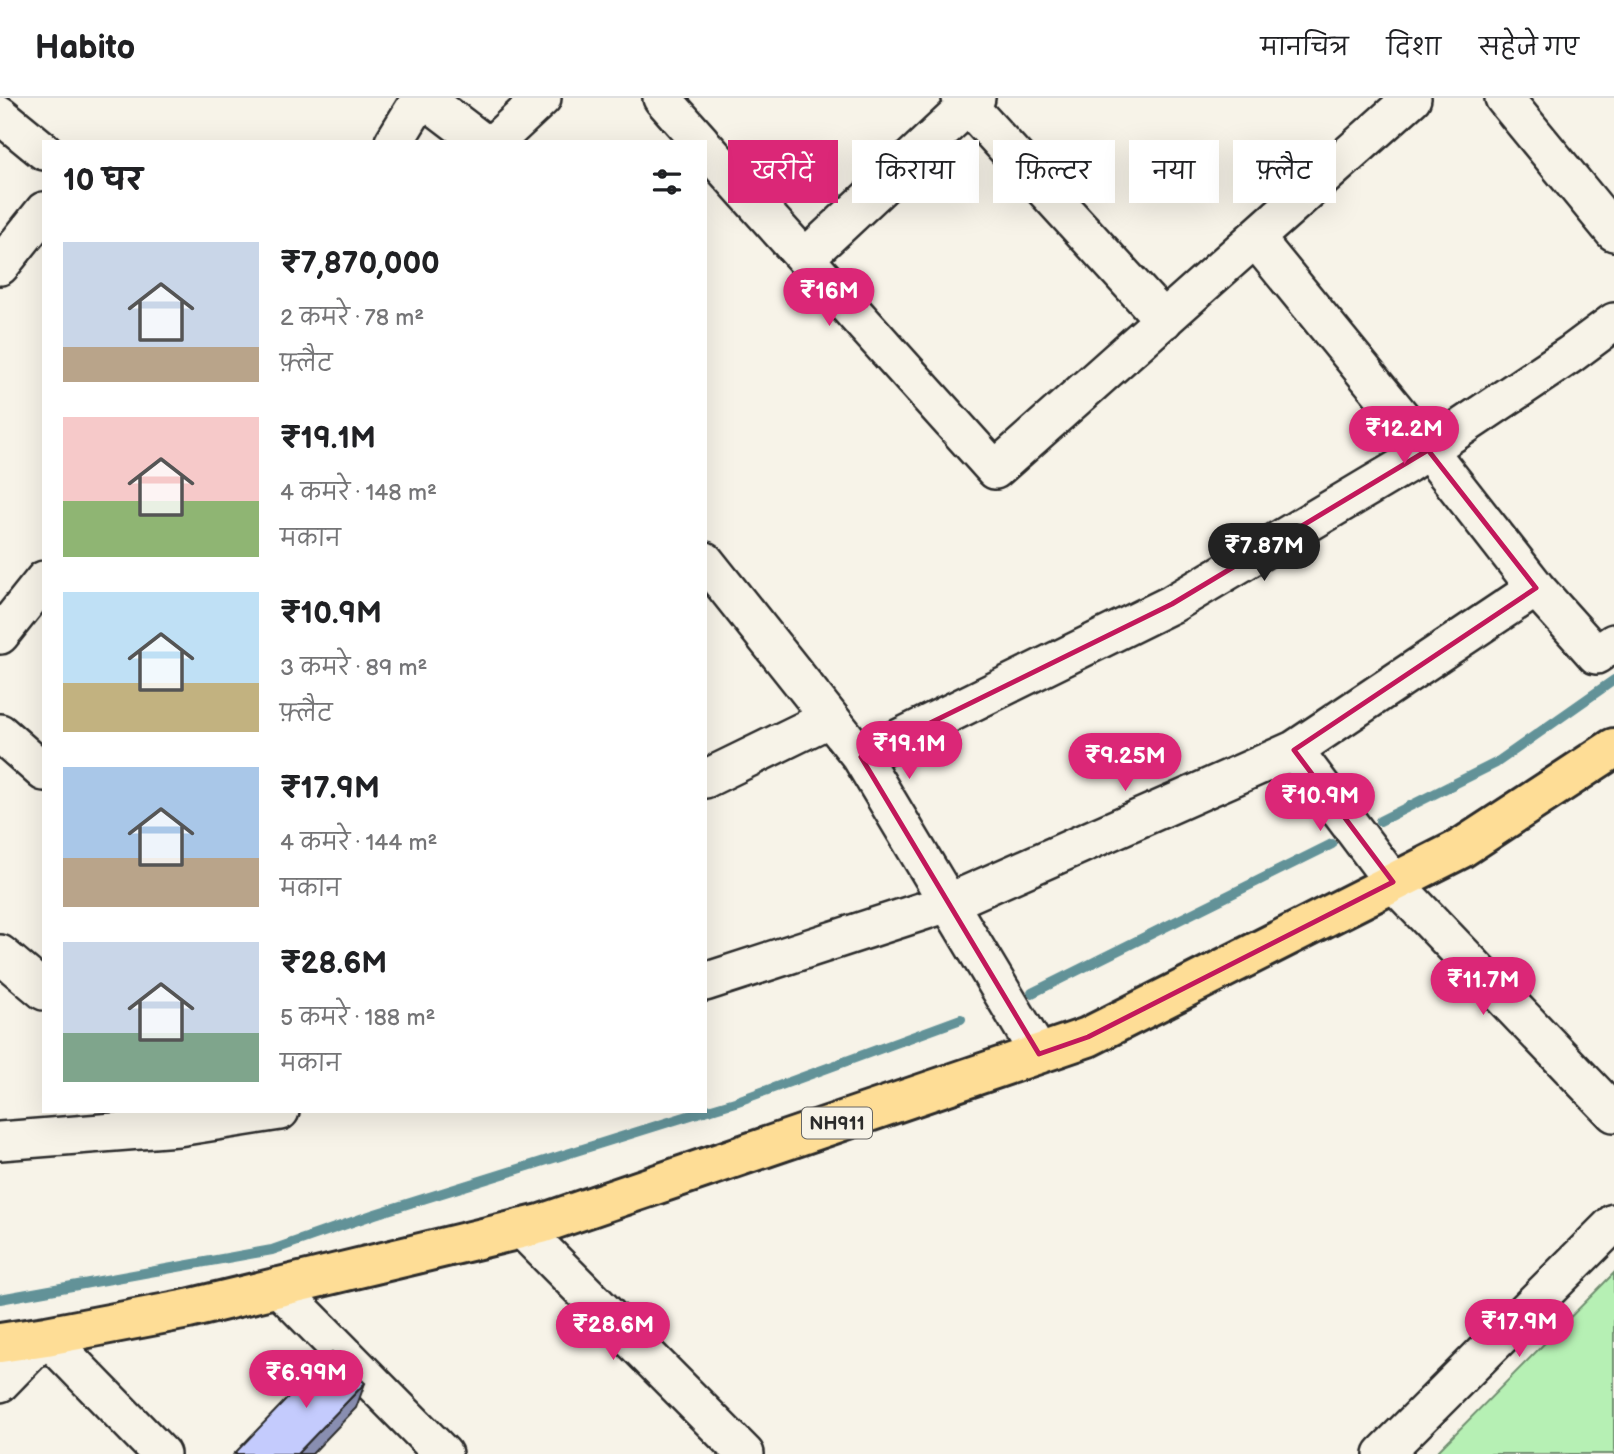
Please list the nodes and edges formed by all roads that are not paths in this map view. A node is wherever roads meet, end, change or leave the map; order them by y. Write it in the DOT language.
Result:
graph roads {
  1 [pos="423,98"];
  2 [pos="542,98"];
  3 [pos="662,98"];
  4 [pos="1412,98"];
  5 [pos="1504,98"];
  6 [pos="968,101"];
  7 [pos="0,115"];
  8 [pos="395,140"];
  9 [pos="479,140"];
  10 [pos="497,140"];
  11 [pos="699,140"];
  12 [pos="42,149"];
  13 [pos="707,149"];
  14 [pos="42,214"];
  15 [pos="1614,232"];
  16 [pos="1255,239"];
  17 [pos="805,258"];
  18 [pos="0,266"];
  19 [pos="1164,320"];
  20 [pos="1614,322"];
  21 [pos="1428,450"];
  22 [pos="707,564"];
  23 [pos="42,582"];
  24 [pos="1536,588"];
  25 [pos="0,635"];
  26 [pos="1614,642"];
  27 [pos="830,718"];
  28 [pos="0,733"];
  29 [pos="1614,748"];
  30 [pos="1294,751"];
  31 [pos="861,757"];
  32 [pos="42,770"];
  33 [pos="707,778"];
  34 [pos="1393,882"];
  35 [pos="948,903"];
  36 [pos="0,954"];
  37 [pos="707,981"];
  38 [pos="42,989"];
  39 [pos="1039,1054"];
  40 [pos="267,1113"];
  41 [pos="1614,1113"];
  42 [pos="0,1141"];
  43 [pos="1614,1223"];
  44 [pos="521,1228"];
  45 [pos="278,1287"];
  46 [pos="46,1336"];
  47 [pos="0,1343"];
  48 [pos="0,1383"];
  49 [pos="161,1454"];
  50 [pos="443,1454"];
  51 [pos="745,1454"];
  52 [pos="1383,1454"];
  1 -- 8 [label="street"];
  1 -- 9 [label="street"];
  2 -- 10 [label="street"];
  3 -- 11 [label="street"];
  4 -- 16 [label="street"];
  5 -- 15 [label="street"];
  6 -- 17 [label="street"];
  6 -- 19 [label="street"];
  7 -- 12 [label="street"];
  13 -- 17 [label="street"];
  14 -- 18 [label="street"];
  16 -- 19 [label="street"];
  16 -- 21 [label="street"];
  17 -- 19 [label="street"];
  20 -- 21 [label="street"];
  21 -- 24 [label="street"];
  21 -- 31 [label="street"];
  22 -- 27 [label="street"];
  23 -- 25 [label="street"];
  24 -- 26 [label="street"];
  24 -- 30 [label="street"];
  27 -- 31 [label="street"];
  27 -- 33 [label="street"];
  28 -- 32 [label="street"];
  29 -- 34 [label="highway, NH911"];
  30 -- 34 [label="street"];
  30 -- 35 [label="street"];
  31 -- 35 [label="street"];
  34 -- 39 [label="highway, NH911"];
  34 -- 41 [label="street"];
  35 -- 37 [label="street"];
  35 -- 39 [label="street"];
  36 -- 38 [label="street"];
  39 -- 44 [label="highway, NH911"];
  40 -- 42 [label="street"];
  43 -- 52 [label="street"];
  44 -- 45 [label="highway, NH911"];
  44 -- 51 [label="street"];
  45 -- 46 [label="highway, NH911"];
  45 -- 50 [label="street"];
  46 -- 47 [label="highway, NH911"];
  46 -- 48 [label="street"];
  46 -- 49 [label="street"];
}
